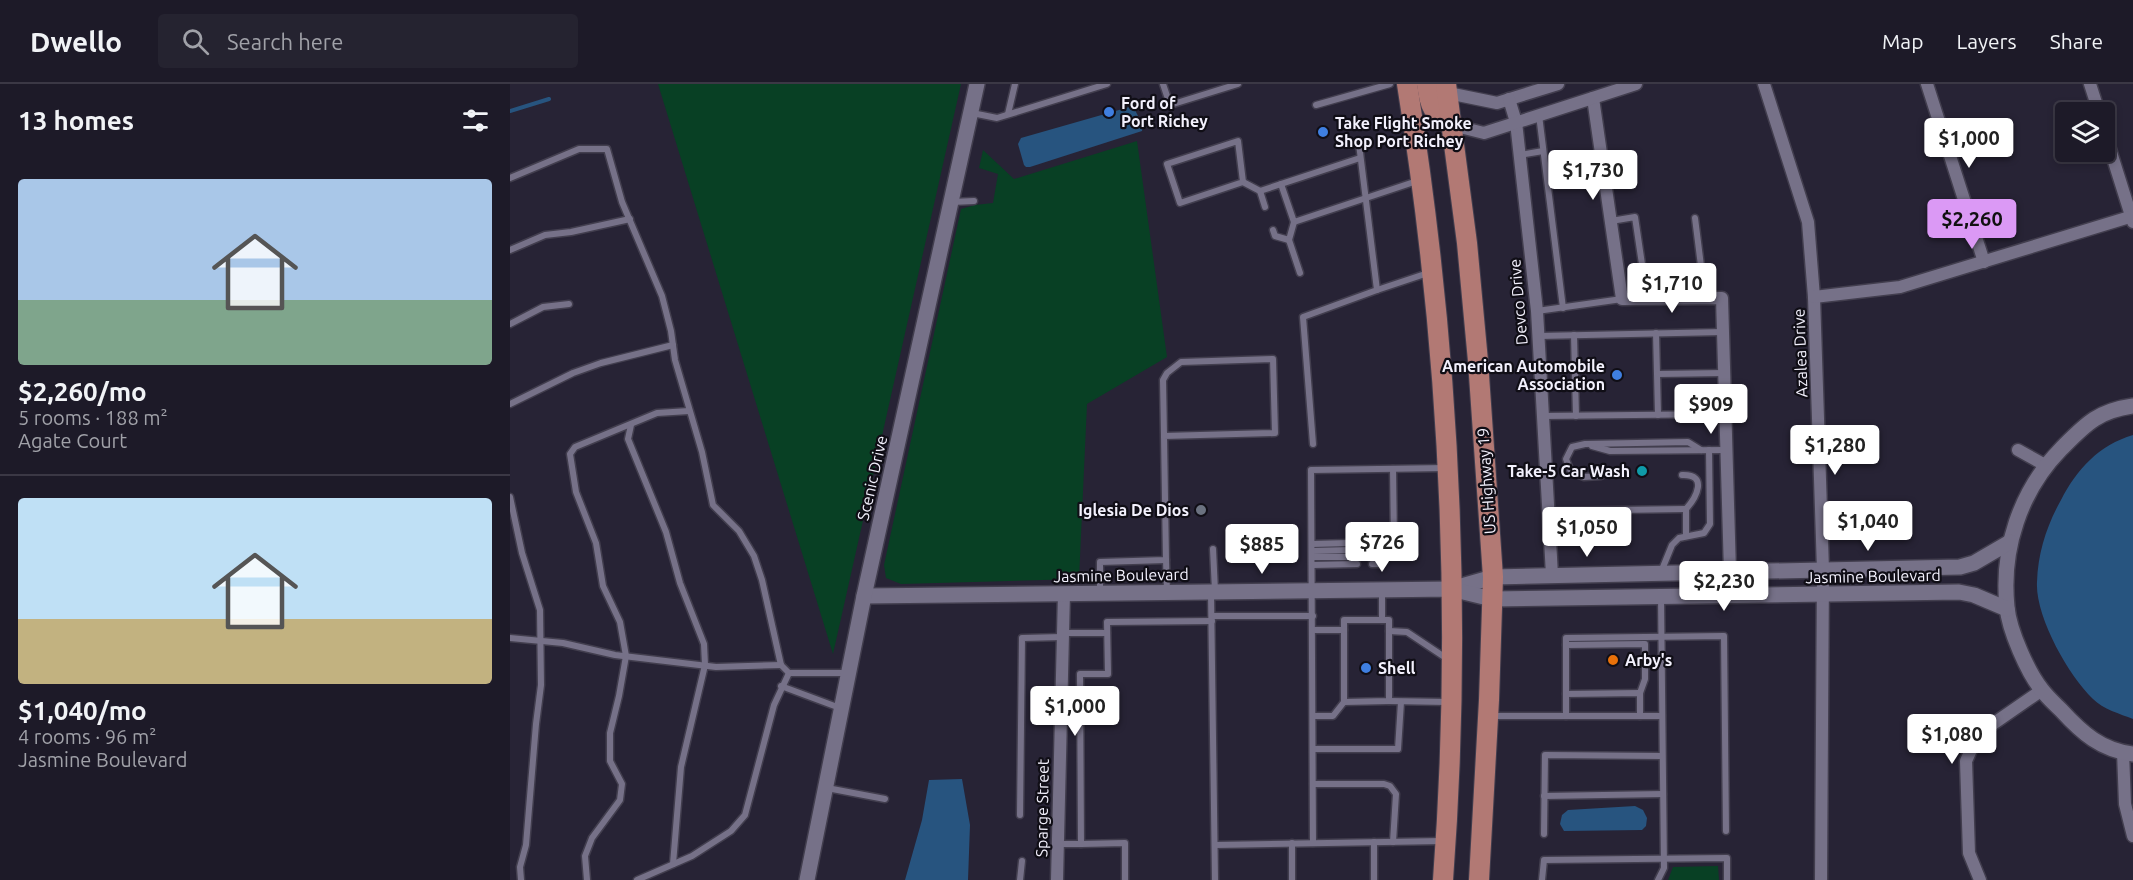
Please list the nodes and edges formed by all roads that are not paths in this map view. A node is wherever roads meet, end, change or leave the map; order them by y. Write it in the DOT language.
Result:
graph roads {
  1 [pos="977,84"];
  2 [pos="1015,84"];
  3 [pos="1107,84"];
  4 [pos="1163,84"];
  5 [pos="1238,84"];
  6 [pos="1390,84"];
  7 [pos="1407,84"];
  8 [pos="1427,84"];
  9 [pos="1558,84"];
  10 [pos="1636,84"];
  11 [pos="1764,84"];
  12 [pos="1927,84"];
  13 [pos="2090,84"];
  14 [pos="1093,86"];
  15 [pos="1447,88"];
  16 [pos="1593,98"];
  17 [pos="1509,99"];
  18 [pos="2096,102"];
  19 [pos="1316,105"];
  20 [pos="972,113"];
  21 [pos="1008,114"];
  22 [pos="1539,115"];
  23 [pos="1516,123"];
  24 [pos="1452,125"];
  25 [pos="1359,144"];
  26 [pos="1544,151"];
  27 [pos="1520,155"];
  28 [pos="1360,158"];
  29 [pos="2115,162"];
  30 [pos="510,178"];
  31 [pos="1420,180"];
  32 [pos="1243,182"];
  33 [pos="1281,184"];
  34 [pos="1260,191"];
  35 [pos="1365,198"];
  36 [pos="974,201"];
  37 [pos="952,202"];
  38 [pos="1265,207"];
  39 [pos="1695,218"];
  40 [pos="2133,218"];
  41 [pos="630,219"];
  42 [pos="1611,221"];
  43 [pos="1294,222"];
  44 [pos="1273,230"];
  45 [pos="1289,240"];
  46 [pos="510,250"];
  47 [pos="1984,262"];
  48 [pos="1431,271"];
  49 [pos="1300,273"];
  50 [pos="1377,290"];
  51 [pos="1814,297"];
  52 [pos="1706,298"];
  53 [pos="1622,299"];
  54 [pos="1647,299"];
  55 [pos="569,304"];
  56 [pos="1563,308"];
  57 [pos="1537,311"];
  58 [pos="510,324"];
  59 [pos="1723,332"];
  60 [pos="1656,333"];
  61 [pos="1574,335"];
  62 [pos="1539,336"];
  63 [pos="673,345"];
  64 [pos="1724,373"];
  65 [pos="1658,374"];
  66 [pos="510,404"];
  67 [pos="2133,406"];
  68 [pos="689,411"];
  69 [pos="1725,414"];
  70 [pos="1658,415"];
  71 [pos="1543,416"];
  72 [pos="1576,416"];
  73 [pos="631,425"];
  74 [pos="616,431"];
  75 [pos="1164,436"];
  76 [pos="628,439"];
  77 [pos="1313,444"];
  78 [pos="1708,450"];
  79 [pos="1726,450"];
  80 [pos="2018,450"];
  81 [pos="2045,465"];
  82 [pos="1447,468"];
  83 [pos="1393,469"];
  84 [pos="1682,475"];
  85 [pos="1601,477"];
  86 [pos="510,497"];
  87 [pos="1686,509"];
  88 [pos="1549,511"];
  89 [pos="1686,536"];
  90 [pos="1394,542"];
  91 [pos="2010,542"];
  92 [pos="1213,549"];
  93 [pos="1389,549"];
  94 [pos="1312,554"];
  95 [pos="1166,560"];
  96 [pos="1370,560"];
  97 [pos="1357,564"];
  98 [pos="1823,570"];
  99 [pos="1730,572"];
  100 [pos="1660,573"];
  101 [pos="1552,575"];
  102 [pos="1493,576"];
  103 [pos="1451,589"];
  104 [pos="1313,590"];
  105 [pos="1382,590"];
  106 [pos="1167,592"];
  107 [pos="1213,592"];
  108 [pos="1064,593"];
  109 [pos="1100,593"];
  110 [pos="1823,594"];
  111 [pos="864,596"];
  112 [pos="1661,597"];
  113 [pos="1492,599"];
  114 [pos="2007,609"];
  115 [pos="1313,616"];
  116 [pos="1212,618"];
  117 [pos="1382,620"];
  118 [pos="1313,630"];
  119 [pos="1344,630"];
  120 [pos="1389,631"];
  121 [pos="1107,633"];
  122 [pos="1063,635"];
  123 [pos="1661,637"];
  124 [pos="510,638"];
  125 [pos="540,640"];
  126 [pos="1566,645"];
  127 [pos="626,656"];
  128 [pos="1451,661"];
  129 [pos="705,665"];
  130 [pos="781,665"];
  131 [pos="789,673"];
  132 [pos="849,674"];
  133 [pos="781,686"];
  134 [pos="2042,690"];
  135 [pos="1640,693"];
  136 [pos="1566,694"];
  137 [pos="1389,701"];
  138 [pos="1344,702"];
  139 [pos="1401,702"];
  140 [pos="1451,702"];
  141 [pos="842,709"];
  142 [pos="1313,716"];
  143 [pos="1488,716"];
  144 [pos="1566,716"];
  145 [pos="1640,716"];
  146 [pos="1662,716"];
  147 [pos="1313,749"];
  148 [pos="2128,753"];
  149 [pos="1662,756"];
  150 [pos="1313,783"];
  151 [pos="826,788"];
  152 [pos="1663,794"];
  153 [pos="1545,796"];
  154 [pos="885,798"];
  155 [pos="1020,815"];
  156 [pos="1726,831"];
  157 [pos="1544,834"];
  158 [pos="2133,836"];
  159 [pos="1446,841"];
  160 [pos="1374,842"];
  161 [pos="1393,842"];
  162 [pos="1292,843"];
  163 [pos="1313,843"];
  164 [pos="1058,844"];
  165 [pos="1081,844"];
  166 [pos="1215,844"];
  167 [pos="1663,858"];
  168 [pos="1022,861"];
  169 [pos="673,864"];
  170 [pos="520,880"];
  171 [pos="587,880"];
  172 [pos="637,880"];
  173 [pos="807,880"];
  174 [pos="1020,880"];
  175 [pos="1057,880"];
  176 [pos="1125,880"];
  177 [pos="1215,880"];
  178 [pos="1292,880"];
  179 [pos="1374,880"];
  180 [pos="1443,880"];
  181 [pos="1479,880"];
  182 [pos="1542,880"];
  183 [pos="1658,880"];
  184 [pos="1727,880"];
  185 [pos="1821,880"];
  186 [pos="1980,880"];
  1 -- 20 [label="street, Scenic Drive"];
  2 -- 21 [label="lane"];
  3 -- 14 [label="lane"];
  4 -- 5 [label="lane"];
  6 -- 19 [label="lane"];
  7 -- 31 [label="highway"];
  8 -- 24 [label="highway"];
  9 -- 17 [label="street"];
  10 -- 16 [label="street"];
  11 -- 51 [label="street, Azalea Drive"];
  12 -- 47 [label="street"];
  13 -- 18 [label="street"];
  14 -- 21 [label="lane"];
  15 -- 17 [label="street"];
  15 -- 24 [label="highway, US Highway 19"];
  16 -- 22 [label="street"];
  16 -- 42 [label="street"];
  17 -- 23 [label="street, Devco Drive"];
  20 -- 21 [label="lane"];
  20 -- 37 [label="street, Scenic Drive"];
  22 -- 23 [label="street"];
  22 -- 26 [label="lane"];
  23 -- 24 [label="street"];
  23 -- 27 [label="street, Devco Drive"];
  24 -- 102 [label="highway, US Highway 19"];
  25 -- 28 [label="lane"];
  26 -- 27 [label="lane"];
  26 -- 56 [label="lane"];
  27 -- 57 [label="street, Devco Drive"];
  28 -- 33 [label="lane"];
  28 -- 35 [label="lane"];
  29 -- 40 [label="street"];
  30 -- 41 [label="lane"];
  31 -- 35 [label="lane"];
  31 -- 48 [label="highway"];
  32 -- 32 [label="lane"];
  32 -- 34 [label="lane"];
  33 -- 34 [label="lane"];
  33 -- 43 [label="lane"];
  34 -- 38 [label="lane"];
  35 -- 43 [label="lane"];
  35 -- 50 [label="lane"];
  36 -- 37 [label="lane"];
  37 -- 111 [label="street, Scenic Drive"];
  39 -- 52 [label="lane"];
  40 -- 47 [label="street"];
  41 -- 46 [label="lane"];
  41 -- 63 [label="lane"];
  42 -- 53 [label="street"];
  42 -- 54 [label="lane"];
  43 -- 45 [label="lane"];
  44 -- 45 [label="lane"];
  45 -- 49 [label="lane"];
  47 -- 51 [label="street"];
  48 -- 50 [label="lane"];
  48 -- 82 [label="highway"];
  50 -- 77 [label="lane"];
  51 -- 98 [label="street, Azalea Drive"];
  52 -- 54 [label="street"];
  52 -- 59 [label="street"];
  53 -- 54 [label="street"];
  53 -- 56 [label="lane"];
  55 -- 58 [label="lane"];
  56 -- 57 [label="lane"];
  57 -- 62 [label="street, Devco Drive"];
  59 -- 60 [label="lane"];
  59 -- 64 [label="street"];
  60 -- 61 [label="lane"];
  60 -- 65 [label="lane"];
  61 -- 62 [label="lane"];
  61 -- 72 [label="lane"];
  62 -- 71 [label="street, Devco Drive"];
  63 -- 66 [label="lane"];
  63 -- 68 [label="lane"];
  64 -- 65 [label="lane"];
  64 -- 69 [label="street"];
  65 -- 70 [label="lane"];
  67 -- 81 [label="street"];
  68 -- 73 [label="lane"];
  68 -- 130 [label="lane"];
  69 -- 70 [label="lane"];
  69 -- 79 [label="street"];
  70 -- 72 [label="lane"];
  71 -- 72 [label="lane"];
  71 -- 88 [label="street, Devco Drive"];
  73 -- 74 [label="lane"];
  73 -- 76 [label="lane"];
  74 -- 76 [label="lane"];
  74 -- 127 [label="lane"];
  75 -- 75 [label="lane"];
  75 -- 95 [label="lane"];
  76 -- 129 [label="lane"];
  78 -- 79 [label="lane"];
  78 -- 85 [label="lane"];
  78 -- 89 [label="lane"];
  79 -- 99 [label="street"];
  80 -- 81 [label="street"];
  81 -- 91 [label="street"];
  82 -- 83 [label="lane"];
  82 -- 103 [label="highway"];
  83 -- 90 [label="lane"];
  83 -- 94 [label="lane"];
  84 -- 87 [label="lane"];
  86 -- 125 [label="lane"];
  87 -- 88 [label="lane"];
  87 -- 89 [label="lane"];
  88 -- 101 [label="street, Devco Drive"];
  89 -- 100 [label="lane"];
  90 -- 93 [label="lane"];
  90 -- 93 [label="lane"];
  91 -- 98 [label="street, Jasmine Boulevard"];
  91 -- 114 [label="street"];
  92 -- 107 [label="lane"];
  93 -- 96 [label="lane"];
  94 -- 94 [label="lane"];
  94 -- 97 [label="lane"];
  94 -- 104 [label="lane"];
  95 -- 106 [label="lane"];
  95 -- 109 [label="lane"];
  98 -- 99 [label="street, Jasmine Boulevard"];
  98 -- 110 [label="street, Azalea Drive"];
  99 -- 100 [label="street, Jasmine Boulevard"];
  100 -- 101 [label="street, Jasmine Boulevard"];
  100 -- 112 [label="street"];
  101 -- 102 [label="street, Jasmine Boulevard"];
  102 -- 103 [label="street, Jasmine Boulevard"];
  102 -- 113 [label="highway, US Highway 19"];
  103 -- 105 [label="street, Jasmine Boulevard"];
  103 -- 113 [label="street, Jasmine Boulevard"];
  103 -- 128 [label="highway"];
  104 -- 105 [label="street, Jasmine Boulevard"];
  104 -- 107 [label="street, Jasmine Boulevard"];
  104 -- 115 [label="lane"];
  105 -- 117 [label="lane"];
  106 -- 107 [label="street, Jasmine Boulevard"];
  106 -- 109 [label="street, Jasmine Boulevard"];
  107 -- 116 [label="lane"];
  108 -- 109 [label="street, Jasmine Boulevard"];
  108 -- 111 [label="street, Jasmine Boulevard"];
  108 -- 122 [label="street, Sparge Street"];
  110 -- 112 [label="street, Jasmine Boulevard"];
  110 -- 114 [label="street, Jasmine Boulevard"];
  110 -- 185 [label="street, Azalea Drive"];
  111 -- 132 [label="street, Scenic Drive"];
  112 -- 113 [label="street, Jasmine Boulevard"];
  112 -- 123 [label="lane"];
  113 -- 143 [label="highway, US Highway 19"];
  114 -- 134 [label="street"];
  115 -- 116 [label="lane"];
  115 -- 118 [label="lane"];
  116 -- 121 [label="lane"];
  116 -- 166 [label="lane"];
  117 -- 119 [label="lane"];
  117 -- 120 [label="lane"];
  118 -- 119 [label="lane"];
  118 -- 142 [label="lane"];
  119 -- 138 [label="lane"];
  120 -- 128 [label="lane"];
  120 -- 137 [label="lane"];
  121 -- 122 [label="lane"];
  121 -- 165 [label="lane"];
  122 -- 155 [label="lane"];
  122 -- 164 [label="street, Sparge Street"];
  123 -- 126 [label="lane"];
  123 -- 146 [label="lane"];
  123 -- 156 [label="lane"];
  124 -- 125 [label="lane"];
  125 -- 127 [label="lane"];
  125 -- 170 [label="lane"];
  126 -- 135 [label="lane"];
  126 -- 136 [label="lane"];
  127 -- 129 [label="lane"];
  127 -- 171 [label="lane"];
  128 -- 140 [label="highway"];
  129 -- 130 [label="lane"];
  129 -- 169 [label="lane"];
  130 -- 131 [label="lane"];
  131 -- 132 [label="lane"];
  131 -- 133 [label="lane"];
  132 -- 141 [label="street, Scenic Drive"];
  133 -- 141 [label="lane"];
  133 -- 169 [label="lane"];
  134 -- 148 [label="street"];
  134 -- 186 [label="street"];
  135 -- 136 [label="lane"];
  135 -- 145 [label="lane"];
  136 -- 144 [label="lane"];
  137 -- 138 [label="lane"];
  137 -- 139 [label="lane"];
  138 -- 142 [label="lane"];
  139 -- 140 [label="lane"];
  139 -- 147 [label="lane"];
  140 -- 159 [label="highway"];
  141 -- 151 [label="street, Scenic Drive"];
  142 -- 147 [label="lane"];
  143 -- 144 [label="lane"];
  143 -- 181 [label="highway, US Highway 19"];
  144 -- 145 [label="lane"];
  145 -- 146 [label="lane"];
  146 -- 149 [label="lane"];
  147 -- 150 [label="lane"];
  148 -- 158 [label="street"];
  149 -- 152 [label="lane"];
  149 -- 153 [label="lane"];
  150 -- 161 [label="lane"];
  150 -- 163 [label="lane"];
  151 -- 154 [label="lane"];
  151 -- 173 [label="street, Scenic Drive"];
  152 -- 153 [label="lane"];
  152 -- 167 [label="lane"];
  153 -- 157 [label="lane"];
  159 -- 161 [label="lane"];
  159 -- 180 [label="highway"];
  160 -- 161 [label="lane"];
  160 -- 163 [label="lane"];
  160 -- 179 [label="lane"];
  162 -- 163 [label="lane"];
  162 -- 166 [label="lane"];
  162 -- 178 [label="lane"];
  164 -- 165 [label="lane"];
  164 -- 175 [label="street, Sparge Street"];
  165 -- 176 [label="lane"];
  166 -- 177 [label="lane"];
  167 -- 182 [label="lane"];
  167 -- 183 [label="lane"];
  167 -- 184 [label="lane"];
  168 -- 174 [label="lane"];
  169 -- 172 [label="lane"];
}
